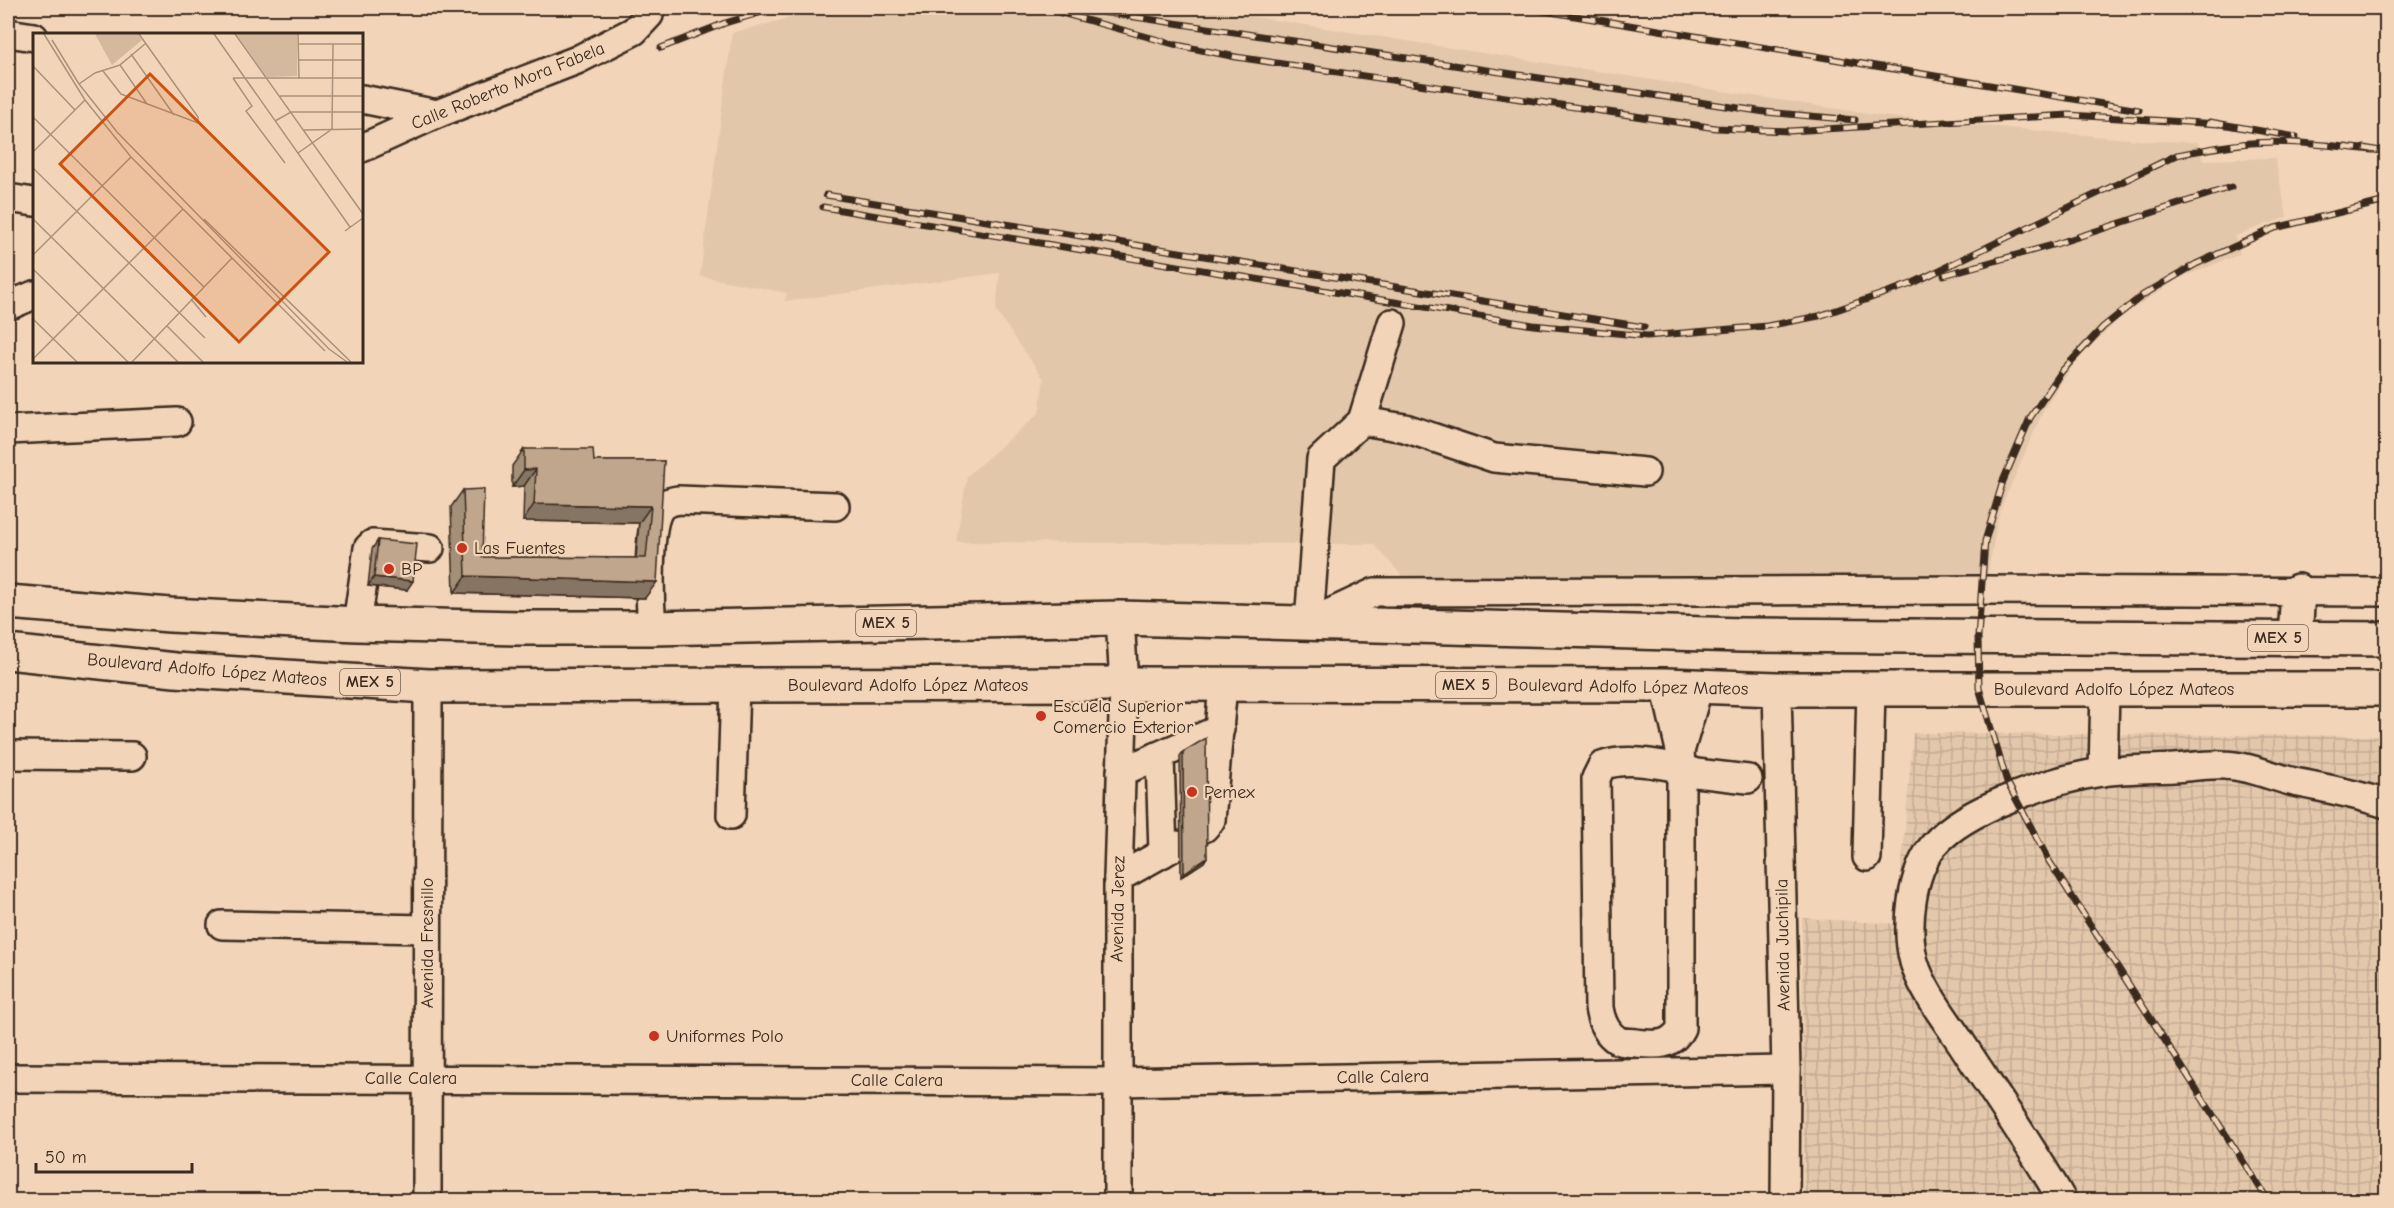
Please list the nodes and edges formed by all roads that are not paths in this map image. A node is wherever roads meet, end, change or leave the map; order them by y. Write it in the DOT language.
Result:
graph roads {
  1 [pos="648,11"];
  2 [pos="8,33"];
  3 [pos="33,37"];
  4 [pos="363,99"];
  5 [pos="438,114"];
  6 [pos="363,148"];
  7 [pos="8,198"];
  8 [pos="33,202"];
  9 [pos="33,295"];
  10 [pos="8,306"];
  11 [pos="1392,323"];
  12 [pos="1362,421"];
  13 [pos="177,422"];
  14 [pos="8,430"];
  15 [pos="1645,471"];
  16 [pos="835,506"];
  17 [pos="430,548"];
  18 [pos="2298,591"];
  19 [pos="2386,592"];
  20 [pos="8,602"];
  21 [pos="1120,618"];
  22 [pos="1309,623"];
  23 [pos="357,624"];
  24 [pos="652,628"];
  25 [pos="1934,635"];
  26 [pos="2028,636"];
  27 [pos="2295,638"];
  28 [pos="2386,639"];
  29 [pos="8,652"];
  30 [pos="1124,684"];
  31 [pos="1223,685"];
  32 [pos="1665,685"];
  33 [pos="428,686"];
  34 [pos="735,686"];
  35 [pos="1699,686"];
  36 [pos="1871,688"];
  37 [pos="1935,688"];
  38 [pos="1777,689"];
  39 [pos="2024,689"];
  40 [pos="2386,689"];
  41 [pos="2105,690"];
  42 [pos="1220,729"];
  43 [pos="8,755"];
  44 [pos="132,756"];
  45 [pos="1160,757"];
  46 [pos="1680,759"];
  47 [pos="1121,772"];
  48 [pos="2103,772"];
  49 [pos="1748,779"];
  50 [pos="2386,804"];
  51 [pos="731,815"];
  52 [pos="1204,828"];
  53 [pos="1867,857"];
  54 [pos="1118,878"];
  55 [pos="222,925"];
  56 [pos="427,929"];
  57 [pos="1786,1070"];
  58 [pos="8,1078"];
  59 [pos="427,1078"];
  60 [pos="1117,1082"];
  61 [pos="427,1200"];
  62 [pos="1118,1200"];
  63 [pos="1785,1200"];
  64 [pos="2062,1200"];
  1 -- 5 [label="street, Calle Roberto Mora Fabela"];
  2 -- 3 [label="street"];
  4 -- 5 [label="street"];
  5 -- 6 [label="street, Calle Roberto Mora Fabela"];
  7 -- 8 [label="street"];
  9 -- 10 [label="street"];
  11 -- 12 [label="street"];
  12 -- 15 [label="street"];
  12 -- 22 [label="street"];
  13 -- 14 [label="street"];
  16 -- 24 [label="street"];
  17 -- 23 [label="street"];
  18 -- 19 [label="street"];
  18 -- 22 [label="street"];
  18 -- 27 [label="main road"];
  20 -- 23 [label="main road, MEX 5"];
  21 -- 22 [label="main road, MEX 5"];
  21 -- 24 [label="main road, MEX 5"];
  21 -- 30 [label="street, Avenida Jerez"];
  22 -- 25 [label="main road, MEX 5"];
  23 -- 24 [label="main road, MEX 5"];
  25 -- 26 [label="main road, MEX 5"];
  25 -- 37 [label="main road"];
  26 -- 27 [label="main road, MEX 5"];
  26 -- 39 [label="main road"];
  27 -- 28 [label="main road, MEX 5"];
  29 -- 33 [label="main road, Boulevard Adolfo López Mateos / MEX 5"];
  30 -- 31 [label="main road, Boulevard Adolfo López Mateos / MEX 5"];
  30 -- 34 [label="main road, Boulevard Adolfo López Mateos / MEX 5"];
  30 -- 47 [label="street, Avenida Jerez"];
  31 -- 32 [label="main road, Boulevard Adolfo López Mateos / MEX 5"];
  31 -- 42 [label="street"];
  32 -- 35 [label="main road, Boulevard Adolfo López Mateos / MEX 5"];
  32 -- 46 [label="street"];
  33 -- 34 [label="main road, Boulevard Adolfo López Mateos / MEX 5"];
  33 -- 56 [label="street, Avenida Fresnillo"];
  34 -- 51 [label="street"];
  35 -- 38 [label="main road, Boulevard Adolfo López Mateos / MEX 5"];
  35 -- 46 [label="street"];
  36 -- 37 [label="main road, Boulevard Adolfo López Mateos / MEX 5"];
  36 -- 38 [label="main road, Boulevard Adolfo López Mateos / MEX 5"];
  36 -- 53 [label="street"];
  37 -- 39 [label="main road, Boulevard Adolfo López Mateos / MEX 5"];
  38 -- 57 [label="street, Avenida Juchipila"];
  39 -- 41 [label="main road, Boulevard Adolfo López Mateos / MEX 5"];
  40 -- 41 [label="main road, Boulevard Adolfo López Mateos / MEX 5"];
  41 -- 48 [label="street"];
  42 -- 45 [label="street"];
  42 -- 52 [label="street"];
  43 -- 44 [label="street"];
  45 -- 47 [label="street"];
  45 -- 54 [label="street"];
  46 -- 46 [label="street"];
  46 -- 49 [label="street"];
  47 -- 54 [label="street, Avenida Jerez"];
  48 -- 50 [label="street"];
  48 -- 64 [label="street"];
  54 -- 60 [label="street, Avenida Jerez"];
  55 -- 56 [label="street"];
  56 -- 59 [label="street, Avenida Fresnillo"];
  57 -- 60 [label="street, Calle Calera"];
  57 -- 63 [label="street, Avenida Juchipila"];
  58 -- 59 [label="street, Calle Calera"];
  59 -- 60 [label="street, Calle Calera"];
  59 -- 61 [label="street, Avenida Fresnillo"];
  60 -- 62 [label="street, Avenida Jerez"];
}
